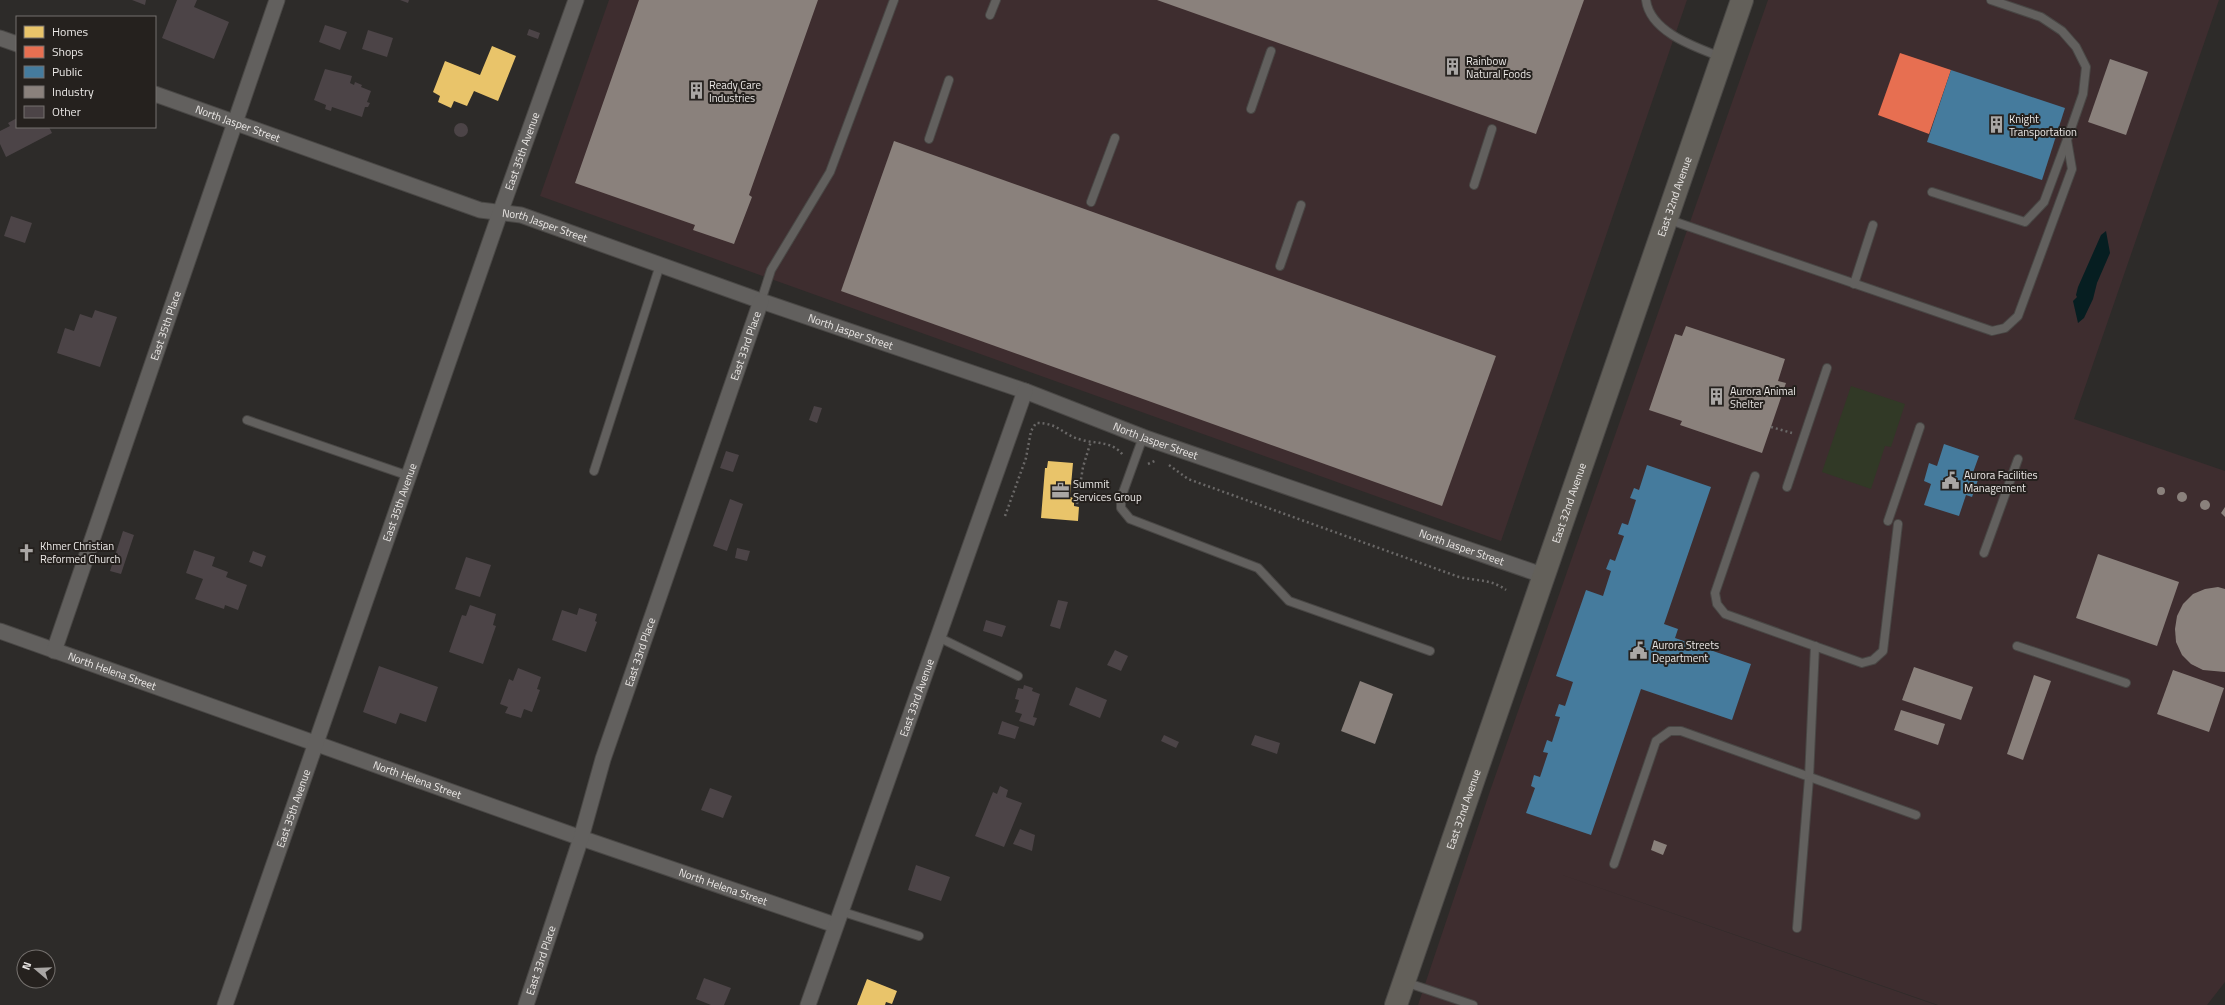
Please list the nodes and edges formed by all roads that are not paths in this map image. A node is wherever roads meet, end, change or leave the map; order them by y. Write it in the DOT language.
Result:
graph roads {
  1 [pos="277,0"];
  2 [pos="576,0"];
  3 [pos="894,0"];
  4 [pos="996,0"];
  5 [pos="1646,0"];
  6 [pos="1742,0"];
  7 [pos="1991,0"];
  8 [pos="990,15"];
  9 [pos="0,38"];
  10 [pos="16,44"];
  11 [pos="1271,51"];
  12 [pos="1722,57"];
  13 [pos="949,80"];
  14 [pos="156,94"];
  15 [pos="1251,109"];
  16 [pos="234,123"];
  17 [pos="1492,129"];
  18 [pos="1115,138"];
  19 [pos="929,139"];
  20 [pos="2067,140"];
  21 [pos="1474,185"];
  22 [pos="1932,192"];
  23 [pos="1091,202"];
  24 [pos="1301,205"];
  25 [pos="500,213"];
  26 [pos="1666,219"];
  27 [pos="1873,225"];
  28 [pos="660,264"];
  29 [pos="1280,266"];
  30 [pos="1854,284"];
  31 [pos="761,301"];
  32 [pos="1827,368"];
  33 [pos="1026,391"];
  34 [pos="247,420"];
  35 [pos="1920,427"];
  36 [pos="1143,437"];
  37 [pos="2018,459"];
  38 [pos="594,471"];
  39 [pos="409,476"];
  40 [pos="1755,476"];
  41 [pos="1787,487"];
  42 [pos="1888,521"];
  43 [pos="1898,524"];
  44 [pos="1984,553"];
  45 [pos="1545,576"];
  46 [pos="0,631"];
  47 [pos="938,637"];
  48 [pos="1815,646"];
  49 [pos="2017,646"];
  50 [pos="1430,650"];
  51 [pos="54,651"];
  52 [pos="1018,676"];
  53 [pos="2126,682"];
  54 [pos="315,743"];
  55 [pos="1809,778"];
  56 [pos="1916,815"];
  57 [pos="581,838"];
  58 [pos="1614,864"];
  59 [pos="837,918"];
  60 [pos="1797,928"];
  61 [pos="919,936"];
  62 [pos="1404,981"];
  63 [pos="225,1005"];
  64 [pos="526,1005"];
  65 [pos="808,1005"];
  66 [pos="1396,1005"];
  67 [pos="1473,1005"];
  1 -- 16 [label="street, East 35th Place"];
  2 -- 25 [label="street, East 35th Avenue"];
  3 -- 31 [label="lane"];
  4 -- 8 [label="lane"];
  5 -- 12 [label="lane"];
  6 -- 12 [label="street, East 32nd Avenue"];
  7 -- 20 [label="lane"];
  9 -- 10 [label="street"];
  11 -- 15 [label="lane"];
  12 -- 26 [label="street, East 32nd Avenue"];
  13 -- 19 [label="lane"];
  14 -- 16 [label="street, North Jasper Street"];
  16 -- 25 [label="street, North Jasper Street"];
  16 -- 51 [label="street, East 35th Place"];
  17 -- 21 [label="lane"];
  18 -- 23 [label="lane"];
  20 -- 22 [label="lane"];
  20 -- 30 [label="lane"];
  24 -- 29 [label="lane"];
  25 -- 28 [label="street, North Jasper Street"];
  25 -- 39 [label="street, East 35th Avenue"];
  26 -- 30 [label="lane"];
  26 -- 45 [label="street, East 32nd Avenue"];
  27 -- 30 [label="lane"];
  28 -- 31 [label="street, North Jasper Street"];
  28 -- 38 [label="lane"];
  31 -- 33 [label="street, North Jasper Street"];
  31 -- 57 [label="street, East 33rd Place"];
  32 -- 41 [label="lane"];
  33 -- 36 [label="street, North Jasper Street"];
  33 -- 47 [label="street, East 33rd Avenue"];
  34 -- 39 [label="lane"];
  35 -- 42 [label="lane"];
  36 -- 45 [label="street, North Jasper Street"];
  36 -- 50 [label="lane"];
  37 -- 44 [label="lane"];
  39 -- 54 [label="street, East 35th Avenue"];
  40 -- 48 [label="lane"];
  43 -- 48 [label="lane"];
  45 -- 62 [label="street, East 32nd Avenue"];
  46 -- 51 [label="street, North Helena Street"];
  47 -- 52 [label="lane"];
  47 -- 59 [label="street, East 33rd Avenue"];
  48 -- 55 [label="lane"];
  49 -- 53 [label="lane"];
  51 -- 54 [label="street, North Helena Street"];
  54 -- 57 [label="street, North Helena Street"];
  54 -- 63 [label="street, East 35th Avenue"];
  55 -- 56 [label="lane"];
  55 -- 58 [label="lane"];
  55 -- 60 [label="lane"];
  57 -- 59 [label="street, North Helena Street"];
  57 -- 64 [label="street, East 33rd Place"];
  59 -- 61 [label="lane"];
  59 -- 65 [label="street, East 33rd Avenue"];
  62 -- 66 [label="street, East 32nd Avenue"];
  62 -- 67 [label="lane"];
}
